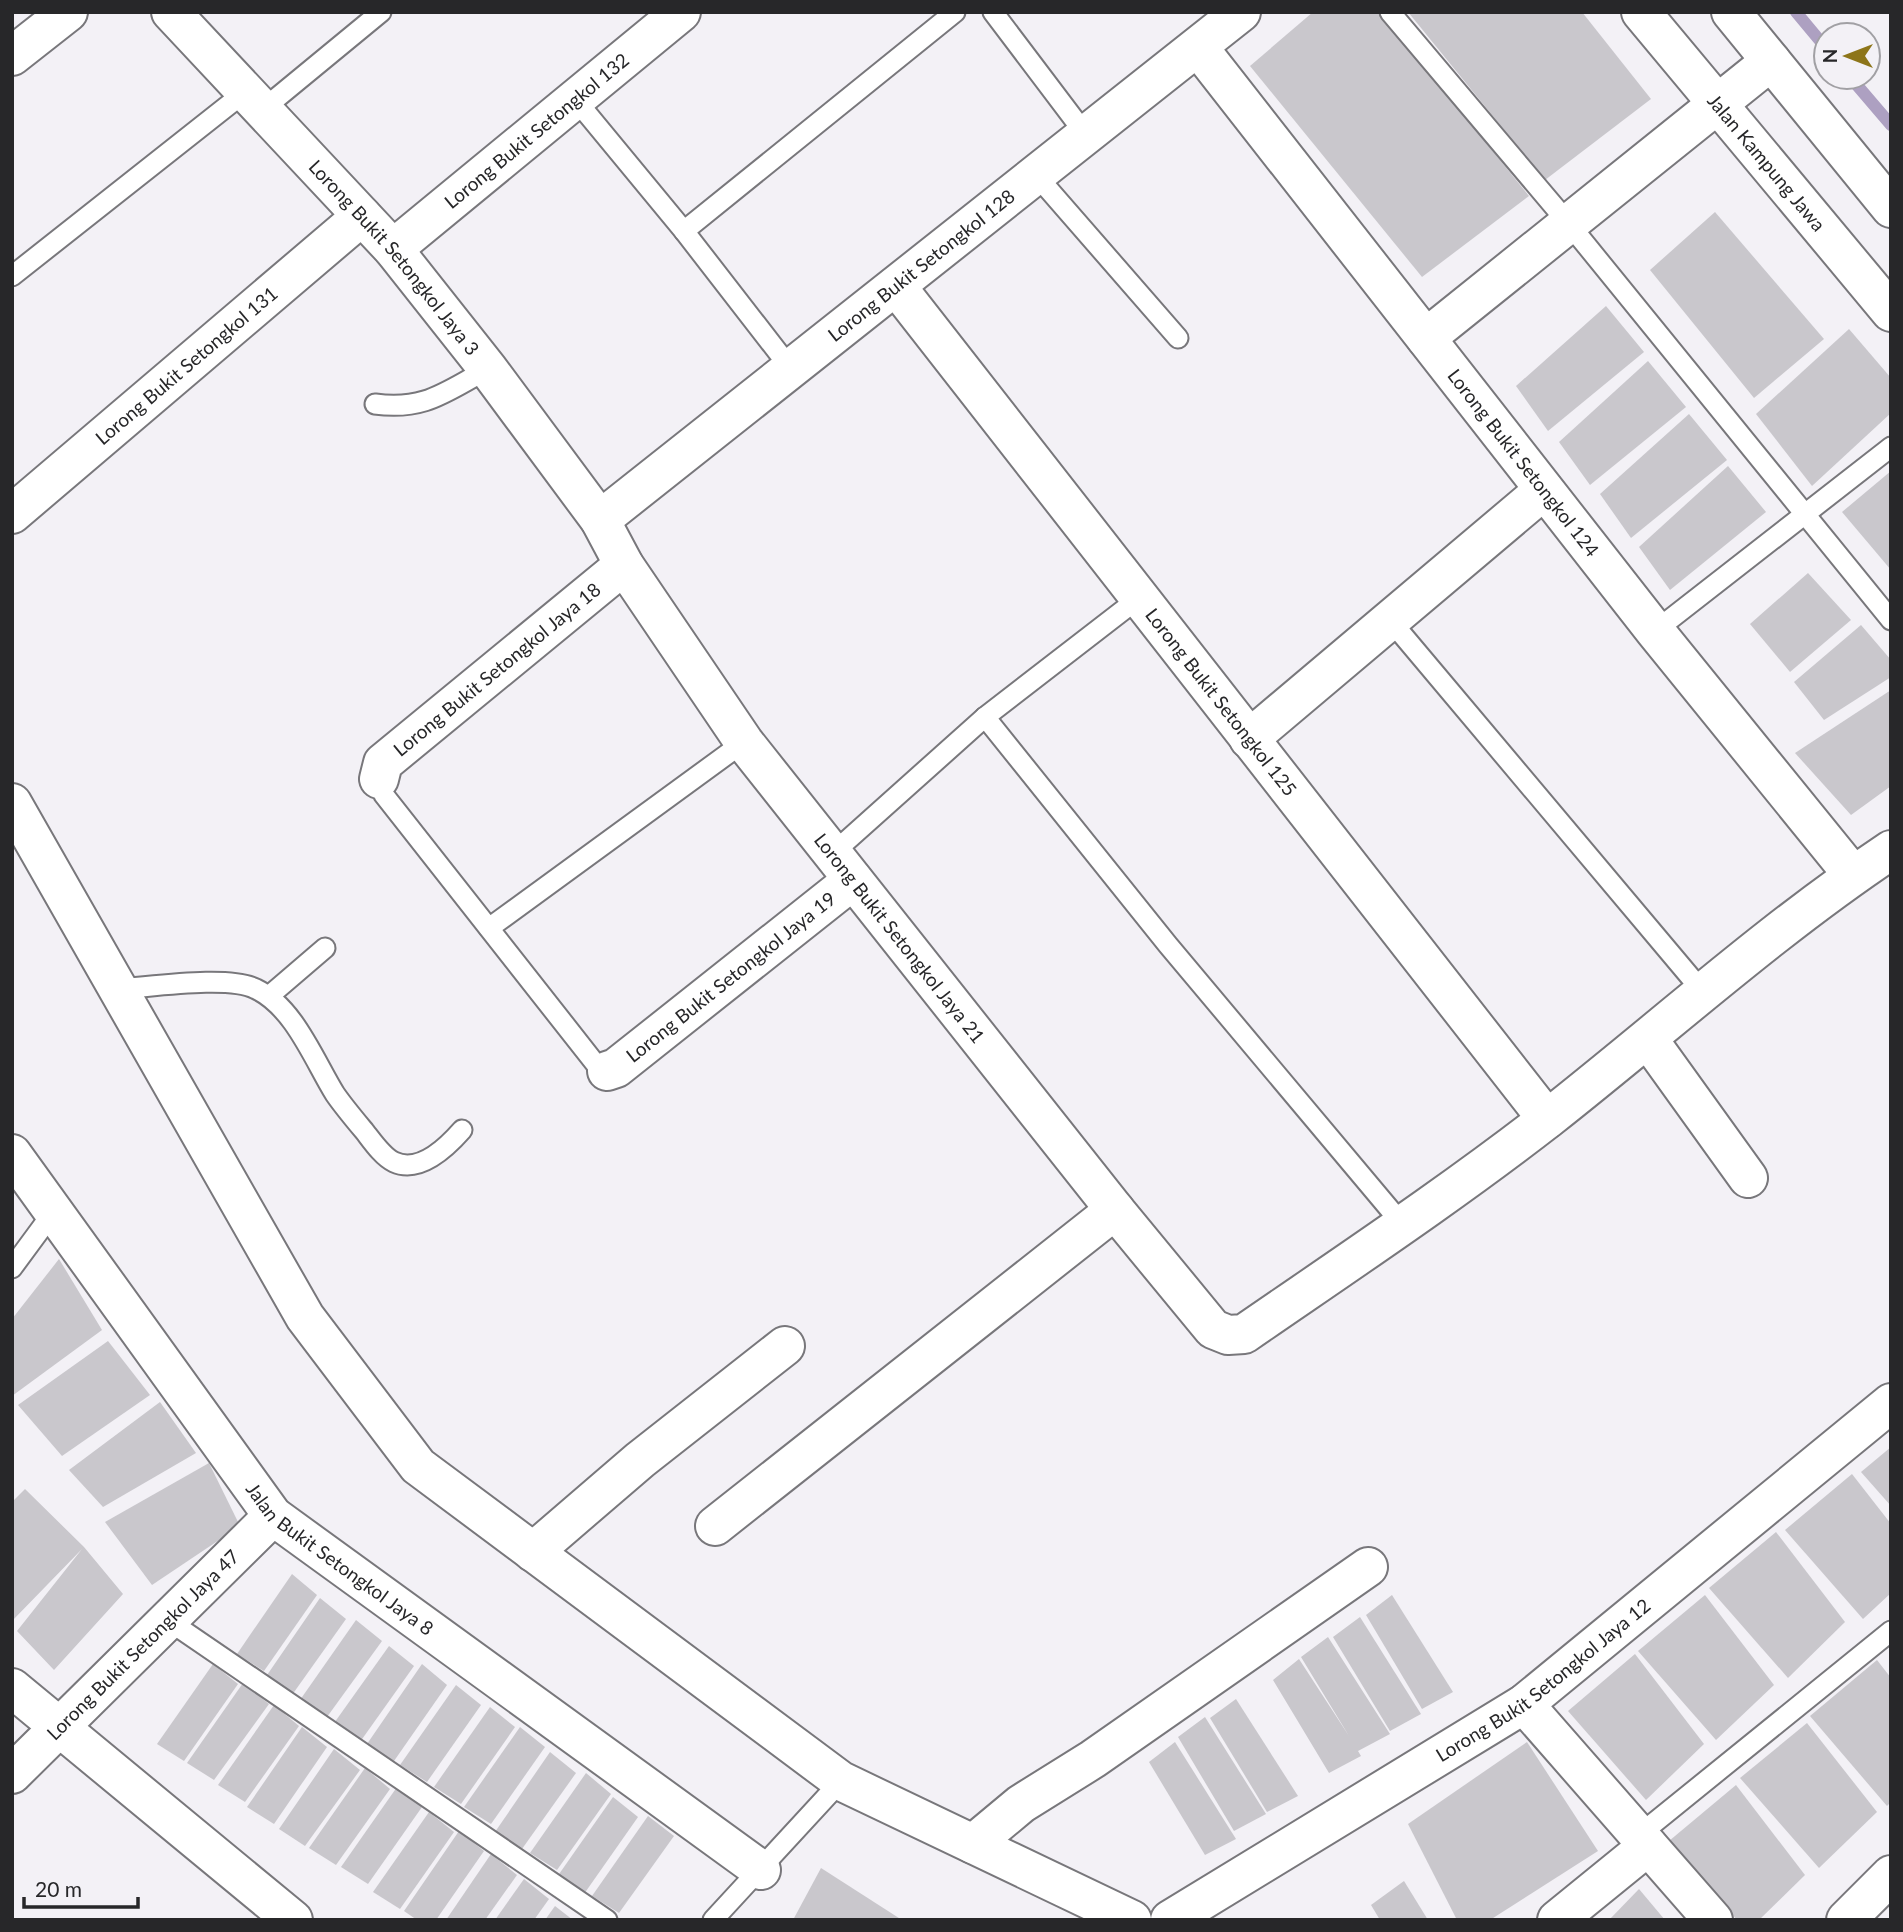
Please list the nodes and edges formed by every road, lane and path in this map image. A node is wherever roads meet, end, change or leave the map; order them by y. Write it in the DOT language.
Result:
graph roads {
  1 [pos="68,12"];
  2 [pos="171,12"];
  3 [pos="382,12"];
  4 [pos="681,12"];
  5 [pos="954,12"];
  6 [pos="993,12"];
  7 [pos="1241,12"];
  8 [pos="1390,12"];
  9 [pos="1640,12"];
  10 [pos="1731,12"];
  11 [pos="1198,47"];
  12 [pos="12,56"];
  13 [pos="1771,61"];
  14 [pos="575,99"];
  15 [pos="253,101"];
  16 [pos="1718,105"];
  17 [pos="1086,135"];
  18 [pos="1036,175"];
  19 [pos="1891,208"];
  20 [pos="362,216"];
  21 [pos="1569,224"];
  22 [pos="684,231"];
  23 [pos="393,249"];
  24 [pos="12,276"];
  25 [pos="896,286"];
  26 [pos="1891,312"];
  27 [pos="1178,338"];
  28 [pos="1426,338"];
  29 [pos="488,369"];
  30 [pos="791,369"];
  31 [pos="375,404"];
  32 [pos="1891,447"];
  33 [pos="1544,490"];
  34 [pos="1805,513"];
  35 [pos="12,514"];
  36 [pos="600,520"];
  37 [pos="624,565"];
  38 [pos="1139,598"];
  39 [pos="1390,620"];
  40 [pos="1891,620"];
  41 [pos="1655,631"];
  42 [pos="985,717"];
  43 [pos="1249,739"];
  44 [pos="744,742"];
  45 [pos="379,779"];
  46 [pos="12,803"];
  47 [pos="1891,850"];
  48 [pos="843,867"];
  49 [pos="1853,875"];
  50 [pos="489,928"];
  51 [pos="325,948"];
  52 [pos="119,989"];
  53 [pos="1703,992"];
  54 [pos="269,996"];
  55 [pos="1648,1039"];
  56 [pos="607,1071"];
  57 [pos="1547,1119"];
  58 [pos="462,1130"];
  59 [pos="12,1154"];
  60 [pos="1748,1178"];
  61 [pos="1115,1210"];
  62 [pos="54,1211"];
  63 [pos="1403,1225"];
  64 [pos="12,1268"];
  65 [pos="785,1346"];
  66 [pos="1891,1403"];
  67 [pos="273,1516"];
  68 [pos="715,1526"];
  69 [pos="533,1552"];
  70 [pos="1368,1567"];
  71 [pos="169,1621"];
  72 [pos="1891,1631"];
  73 [pos="12,1688"];
  74 [pos="1524,1704"];
  75 [pos="57,1727"];
  76 [pos="12,1774"];
  77 [pos="841,1781"];
  78 [pos="1644,1840"];
  79 [pos="973,1844"];
  80 [pos="761,1870"];
  81 [pos="1891,1875"];
  82 [pos="293,1920"];
  83 [pos="607,1920"];
  84 [pos="713,1920"];
  85 [pos="1132,1920"];
  86 [pos="1170,1920"];
  87 [pos="1557,1920"];
  88 [pos="1713,1920"];
  89 [pos="1846,1920"];
  1 -- 12 [label="street"];
  2 -- 15 [label="street, Lorong Bukit Setongkol Jaya 3"];
  3 -- 15 [label="lane"];
  4 -- 14 [label="street, Lorong Bukit Setongkol 132"];
  5 -- 22 [label="lane"];
  6 -- 17 [label="lane"];
  7 -- 11 [label="street, Lorong Bukit Setongkol 128"];
  8 -- 21 [label="lane"];
  9 -- 16 [label="street, Jalan Kampung Jawa"];
  10 -- 13 [label="street"];
  11 -- 17 [label="street, Lorong Bukit Setongkol 128"];
  11 -- 28 [label="street, Lorong Bukit Setongkol 124"];
  13 -- 16 [label="street"];
  13 -- 19 [label="street"];
  14 -- 22 [label="lane"];
  14 -- 23 [label="street, Lorong Bukit Setongkol 132"];
  15 -- 20 [label="street, Lorong Bukit Setongkol Jaya 3"];
  15 -- 24 [label="lane"];
  16 -- 21 [label="street"];
  16 -- 26 [label="street, Jalan Kampung Jawa"];
  17 -- 18 [label="street, Lorong Bukit Setongkol 128"];
  18 -- 25 [label="street, Lorong Bukit Setongkol 128"];
  18 -- 27 [label="lane"];
  20 -- 23 [label="street, Lorong Bukit Setongkol Jaya 3"];
  20 -- 35 [label="street, Lorong Bukit Setongkol 131"];
  21 -- 28 [label="street"];
  21 -- 34 [label="lane"];
  22 -- 30 [label="lane"];
  23 -- 29 [label="street, Lorong Bukit Setongkol Jaya 3"];
  25 -- 30 [label="street, Lorong Bukit Setongkol 128"];
  25 -- 38 [label="street, Lorong Bukit Setongkol 125"];
  28 -- 33 [label="street, Lorong Bukit Setongkol 124"];
  29 -- 31 [label="lane"];
  29 -- 36 [label="street, Lorong Bukit Setongkol Jaya 3"];
  30 -- 36 [label="street, Lorong Bukit Setongkol 128"];
  32 -- 34 [label="lane"];
  33 -- 39 [label="street"];
  33 -- 41 [label="street, Lorong Bukit Setongkol 124"];
  34 -- 40 [label="lane"];
  34 -- 41 [label="lane"];
  36 -- 37 [label="street, Lorong Bukit Setongkol Jaya 21"];
  37 -- 44 [label="street, Lorong Bukit Setongkol Jaya 21"];
  37 -- 45 [label="street, Lorong Bukit Setongkol Jaya 18"];
  38 -- 42 [label="lane"];
  38 -- 43 [label="street, Lorong Bukit Setongkol 125"];
  39 -- 43 [label="street"];
  39 -- 53 [label="lane"];
  41 -- 49 [label="street, Lorong Bukit Setongkol 124"];
  42 -- 48 [label="lane"];
  42 -- 63 [label="lane"];
  43 -- 57 [label="street, Lorong Bukit Setongkol 125"];
  44 -- 48 [label="street, Lorong Bukit Setongkol Jaya 21"];
  44 -- 50 [label="lane"];
  45 -- 50 [label="lane"];
  46 -- 52 [label="street"];
  47 -- 49 [label="street"];
  48 -- 56 [label="street, Lorong Bukit Setongkol Jaya 19"];
  48 -- 61 [label="street, Lorong Bukit Setongkol Jaya 21"];
  49 -- 53 [label="street"];
  50 -- 56 [label="lane"];
  51 -- 54 [label="lane"];
  52 -- 54 [label="lane"];
  52 -- 69 [label="street"];
  53 -- 55 [label="street"];
  54 -- 58 [label="lane"];
  55 -- 57 [label="street"];
  55 -- 60 [label="street"];
  57 -- 63 [label="street"];
  59 -- 62 [label="street, Jalan Bukit Setongkol Jaya 8"];
  61 -- 63 [label="street, Lorong Bukit Setongkol Jaya 21"];
  61 -- 68 [label="street"];
  62 -- 64 [label="lane"];
  62 -- 67 [label="street, Jalan Bukit Setongkol Jaya 8"];
  65 -- 69 [label="street"];
  66 -- 74 [label="street, Lorong Bukit Setongkol Jaya 12"];
  67 -- 71 [label="street, Lorong Bukit Setongkol Jaya 47"];
  67 -- 80 [label="street, Jalan Bukit Setongkol Jaya 8"];
  69 -- 77 [label="street"];
  70 -- 79 [label="street"];
  71 -- 75 [label="street, Lorong Bukit Setongkol Jaya 47"];
  71 -- 83 [label="lane"];
  72 -- 78 [label="lane"];
  73 -- 75 [label="street"];
  74 -- 78 [label="street"];
  74 -- 86 [label="street, Lorong Bukit Setongkol Jaya 12"];
  75 -- 76 [label="street, Lorong Bukit Setongkol Jaya 47"];
  75 -- 82 [label="street"];
  77 -- 79 [label="street"];
  77 -- 80 [label="lane"];
  78 -- 87 [label="street"];
  78 -- 88 [label="street"];
  79 -- 85 [label="street"];
  80 -- 84 [label="lane"];
  81 -- 89 [label="street"];
}
